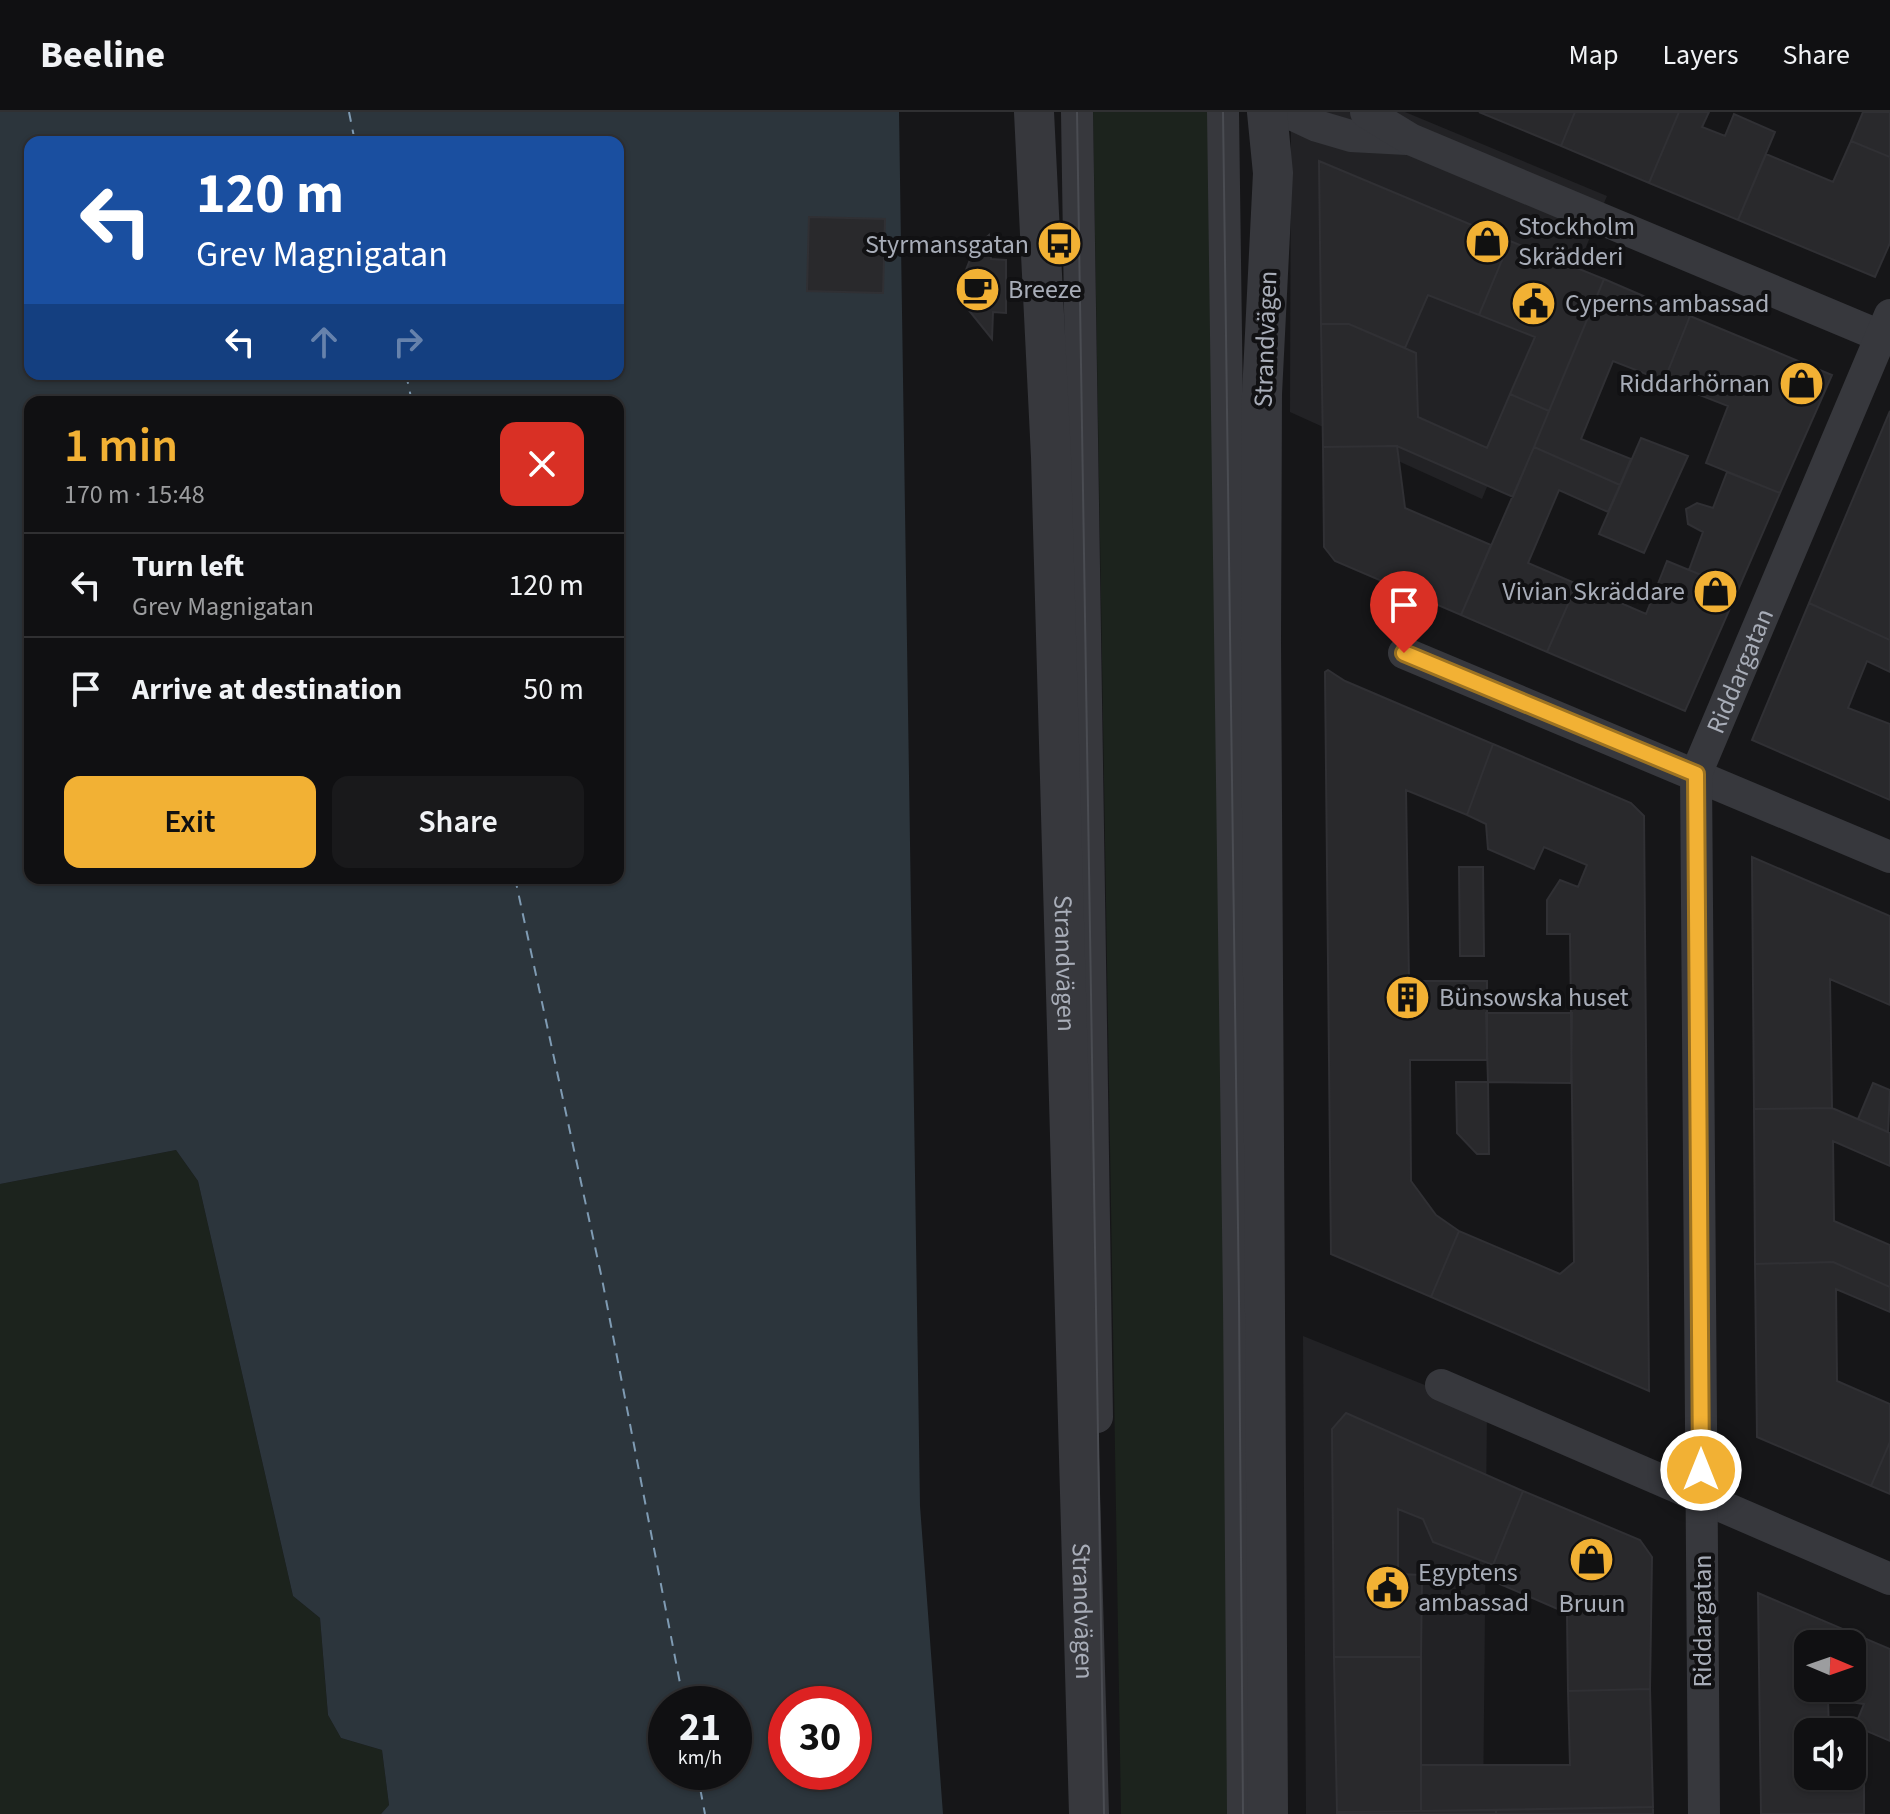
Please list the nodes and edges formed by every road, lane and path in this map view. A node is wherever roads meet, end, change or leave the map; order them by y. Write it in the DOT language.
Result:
graph roads {
  1 [pos="1034,112"];
  2 [pos="1077,112"];
  3 [pos="1223,112"];
  4 [pos="1267,112"];
  5 [pos="1287,112"];
  6 [pos="1366,112"];
  7 [pos="1410,139"];
  8 [pos="1887,330"];
  9 [pos="1404,653"];
  10 [pos="1696,774"];
  11 [pos="1890,857"];
  12 [pos="1441,1385"];
  13 [pos="1701,1497"];
  14 [pos="1890,1579"];
  15 [pos="1089,1814"];
  16 [pos="1104,1814"];
  17 [pos="1243,1814"];
  18 [pos="1268,1814"];
  19 [pos="1704,1814"];
  1 -- 15 [label="street, Strandvägen"];
  2 -- 16 [label="street, Strandvägen"];
  3 -- 17 [label="street, Strandvägen"];
  4 -- 18 [label="street, Strandvägen"];
  5 -- 7 [label="street"];
  6 -- 7 [label="street"];
  7 -- 8 [label="street"];
  8 -- 10 [label="street, Riddargatan"];
  9 -- 10 [label="street"];
  10 -- 11 [label="street"];
  10 -- 13 [label="street, Riddargatan"];
  12 -- 13 [label="street"];
  13 -- 14 [label="street"];
  13 -- 19 [label="street, Riddargatan"];
}
